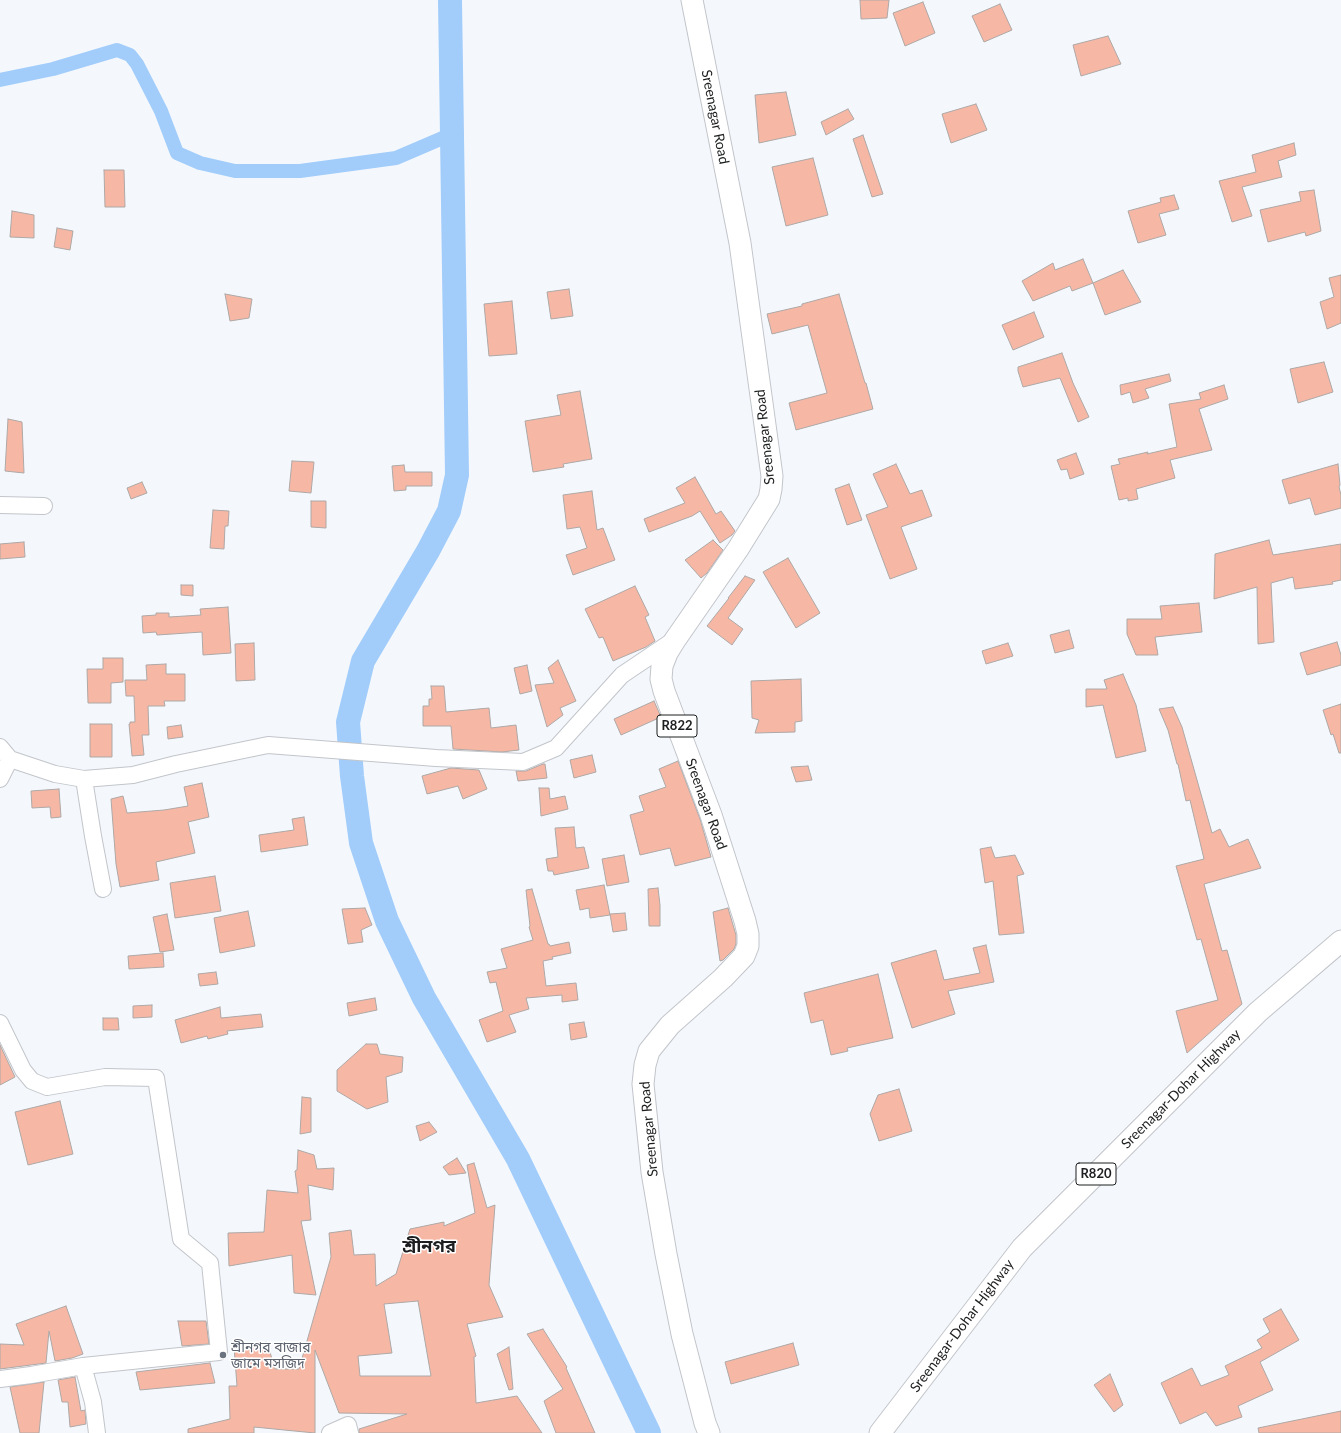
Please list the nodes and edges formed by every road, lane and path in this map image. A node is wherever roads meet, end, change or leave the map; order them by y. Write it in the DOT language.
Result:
graph roads {
  1 [pos="692,0"];
  2 [pos="0,505"];
  3 [pos="44,506"];
  4 [pos="675,640"];
  5 [pos="5,753"];
  6 [pos="0,779"];
  7 [pos="84,779"];
  8 [pos="103,889"];
  9 [pos="1341,941"];
  10 [pos="0,1023"];
  11 [pos="83,1366"];
  12 [pos="0,1379"];
  13 [pos="97,1433"];
  14 [pos="330,1433"];
  15 [pos="350,1433"];
  16 [pos="709,1433"];
  17 [pos="880,1433"];
  1 -- 4 [label="main road, Sreenagar Road / R822"];
  2 -- 3 [label="street"];
  4 -- 7 [label="street"];
  4 -- 16 [label="main road, Sreenagar Road / R822"];
  5 -- 6 [label="street"];
  5 -- 7 [label="street"];
  7 -- 8 [label="street"];
  9 -- 17 [label="main road, Sreenagar-Dohar Highway / R820"];
  10 -- 11 [label="street"];
  11 -- 12 [label="street"];
  11 -- 13 [label="street"];
  14 -- 15 [label="street"];
}
